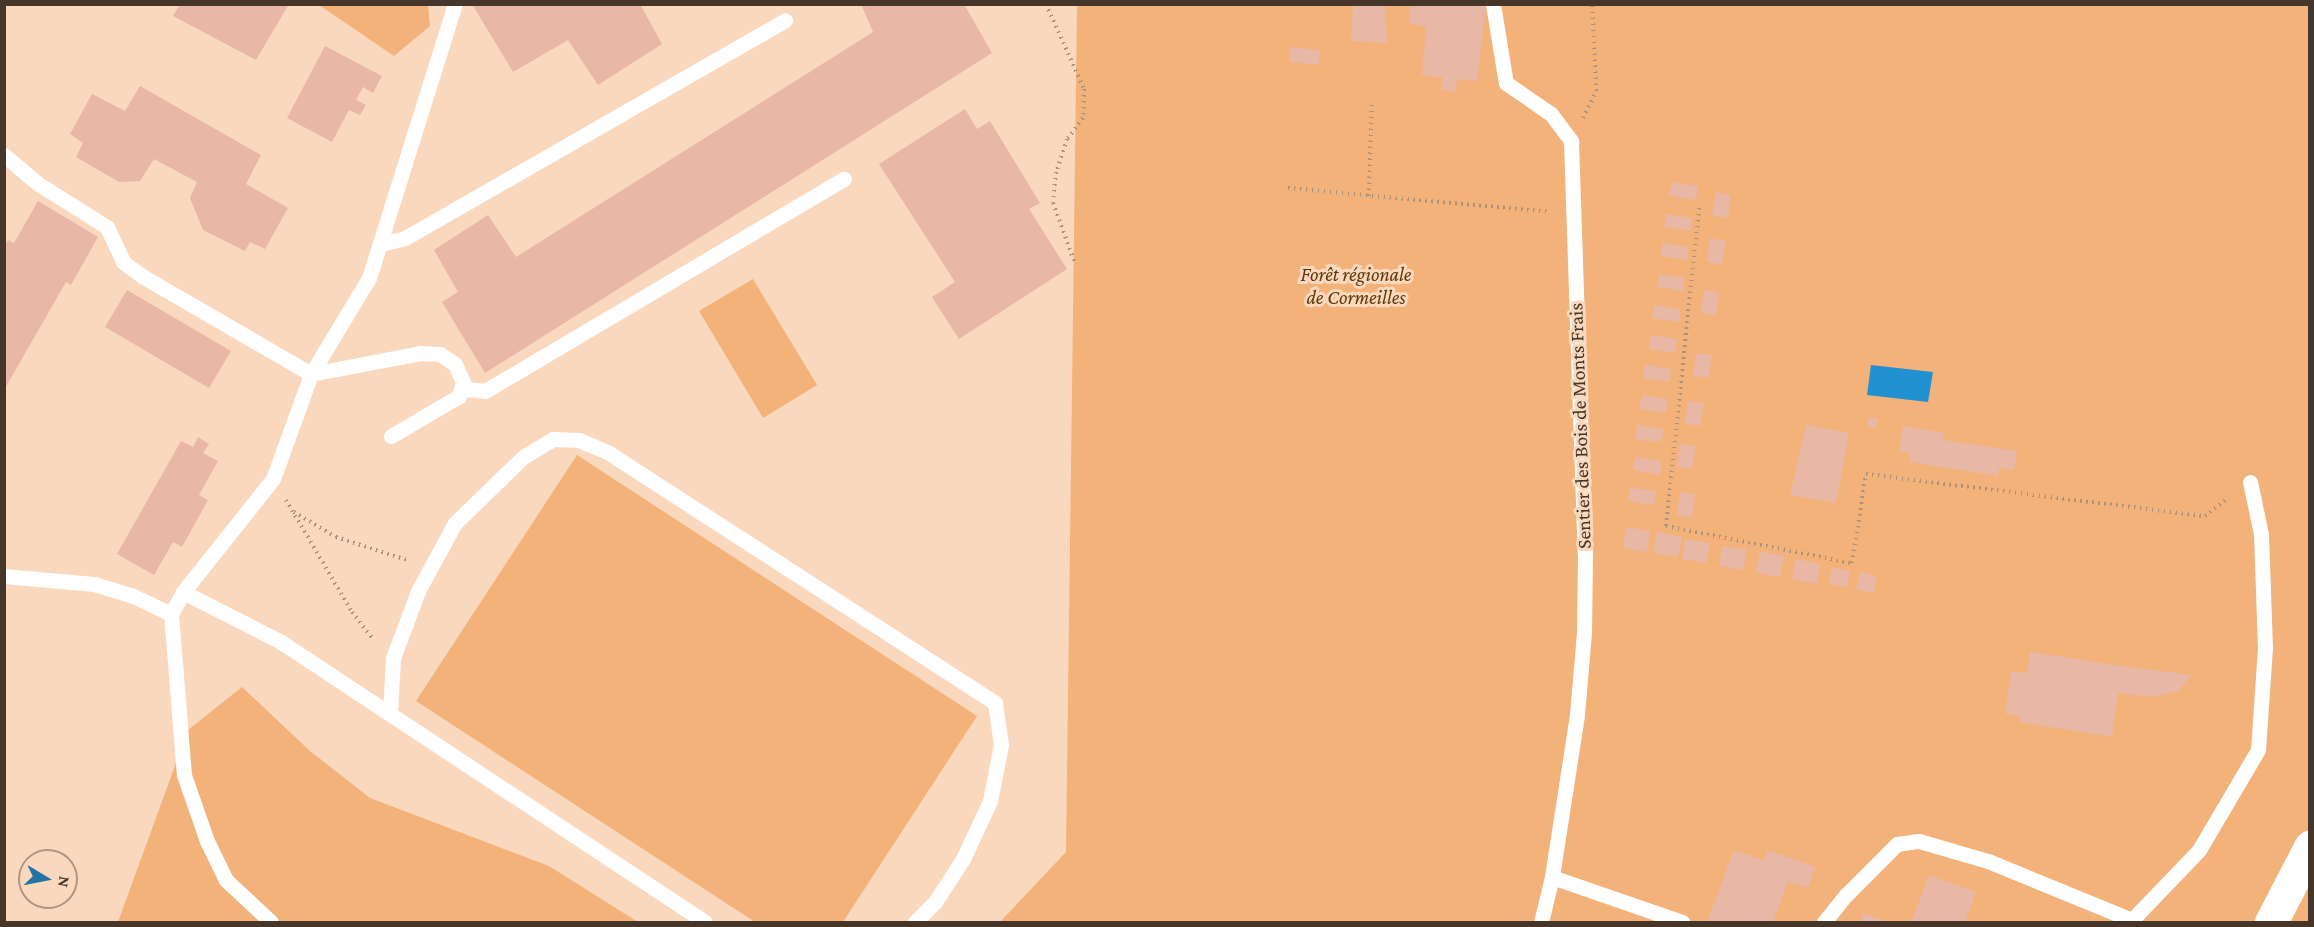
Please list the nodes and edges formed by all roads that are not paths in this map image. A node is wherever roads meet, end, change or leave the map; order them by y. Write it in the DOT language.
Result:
graph roads {
  1 [pos="455,4"];
  2 [pos="1493,4"];
  3 [pos="785,20"];
  4 [pos="4,155"];
  5 [pos="844,179"];
  6 [pos="381,244"];
  7 [pos="311,374"];
  8 [pos="464,389"];
  9 [pos="391,436"];
  10 [pos="2250,482"];
  11 [pos="4,576"];
  12 [pos="183,592"];
  13 [pos="171,614"];
  14 [pos="390,714"];
  15 [pos="2310,847"];
  16 [pos="1552,877"];
  17 [pos="2131,921"];
  18 [pos="271,922"];
  19 [pos="705,922"];
  20 [pos="915,922"];
  21 [pos="1541,922"];
  22 [pos="1682,922"];
  23 [pos="1824,922"];
  24 [pos="2271,922"];
  1 -- 6 [label="lane"];
  2 -- 16 [label="lane, Sentier des Bois de Monts Frais"];
  3 -- 6 [label="lane"];
  4 -- 7 [label="lane"];
  5 -- 8 [label="lane"];
  6 -- 7 [label="lane"];
  7 -- 8 [label="lane"];
  7 -- 12 [label="lane"];
  8 -- 9 [label="lane"];
  10 -- 17 [label="lane"];
  11 -- 13 [label="lane"];
  12 -- 13 [label="lane"];
  12 -- 14 [label="lane"];
  13 -- 18 [label="lane"];
  14 -- 19 [label="lane"];
  14 -- 20 [label="lane"];
  15 -- 24 [label="street"];
  16 -- 21 [label="lane, Sentier des Bois de Monts Frais"];
  16 -- 22 [label="lane"];
  17 -- 23 [label="lane"];
}
